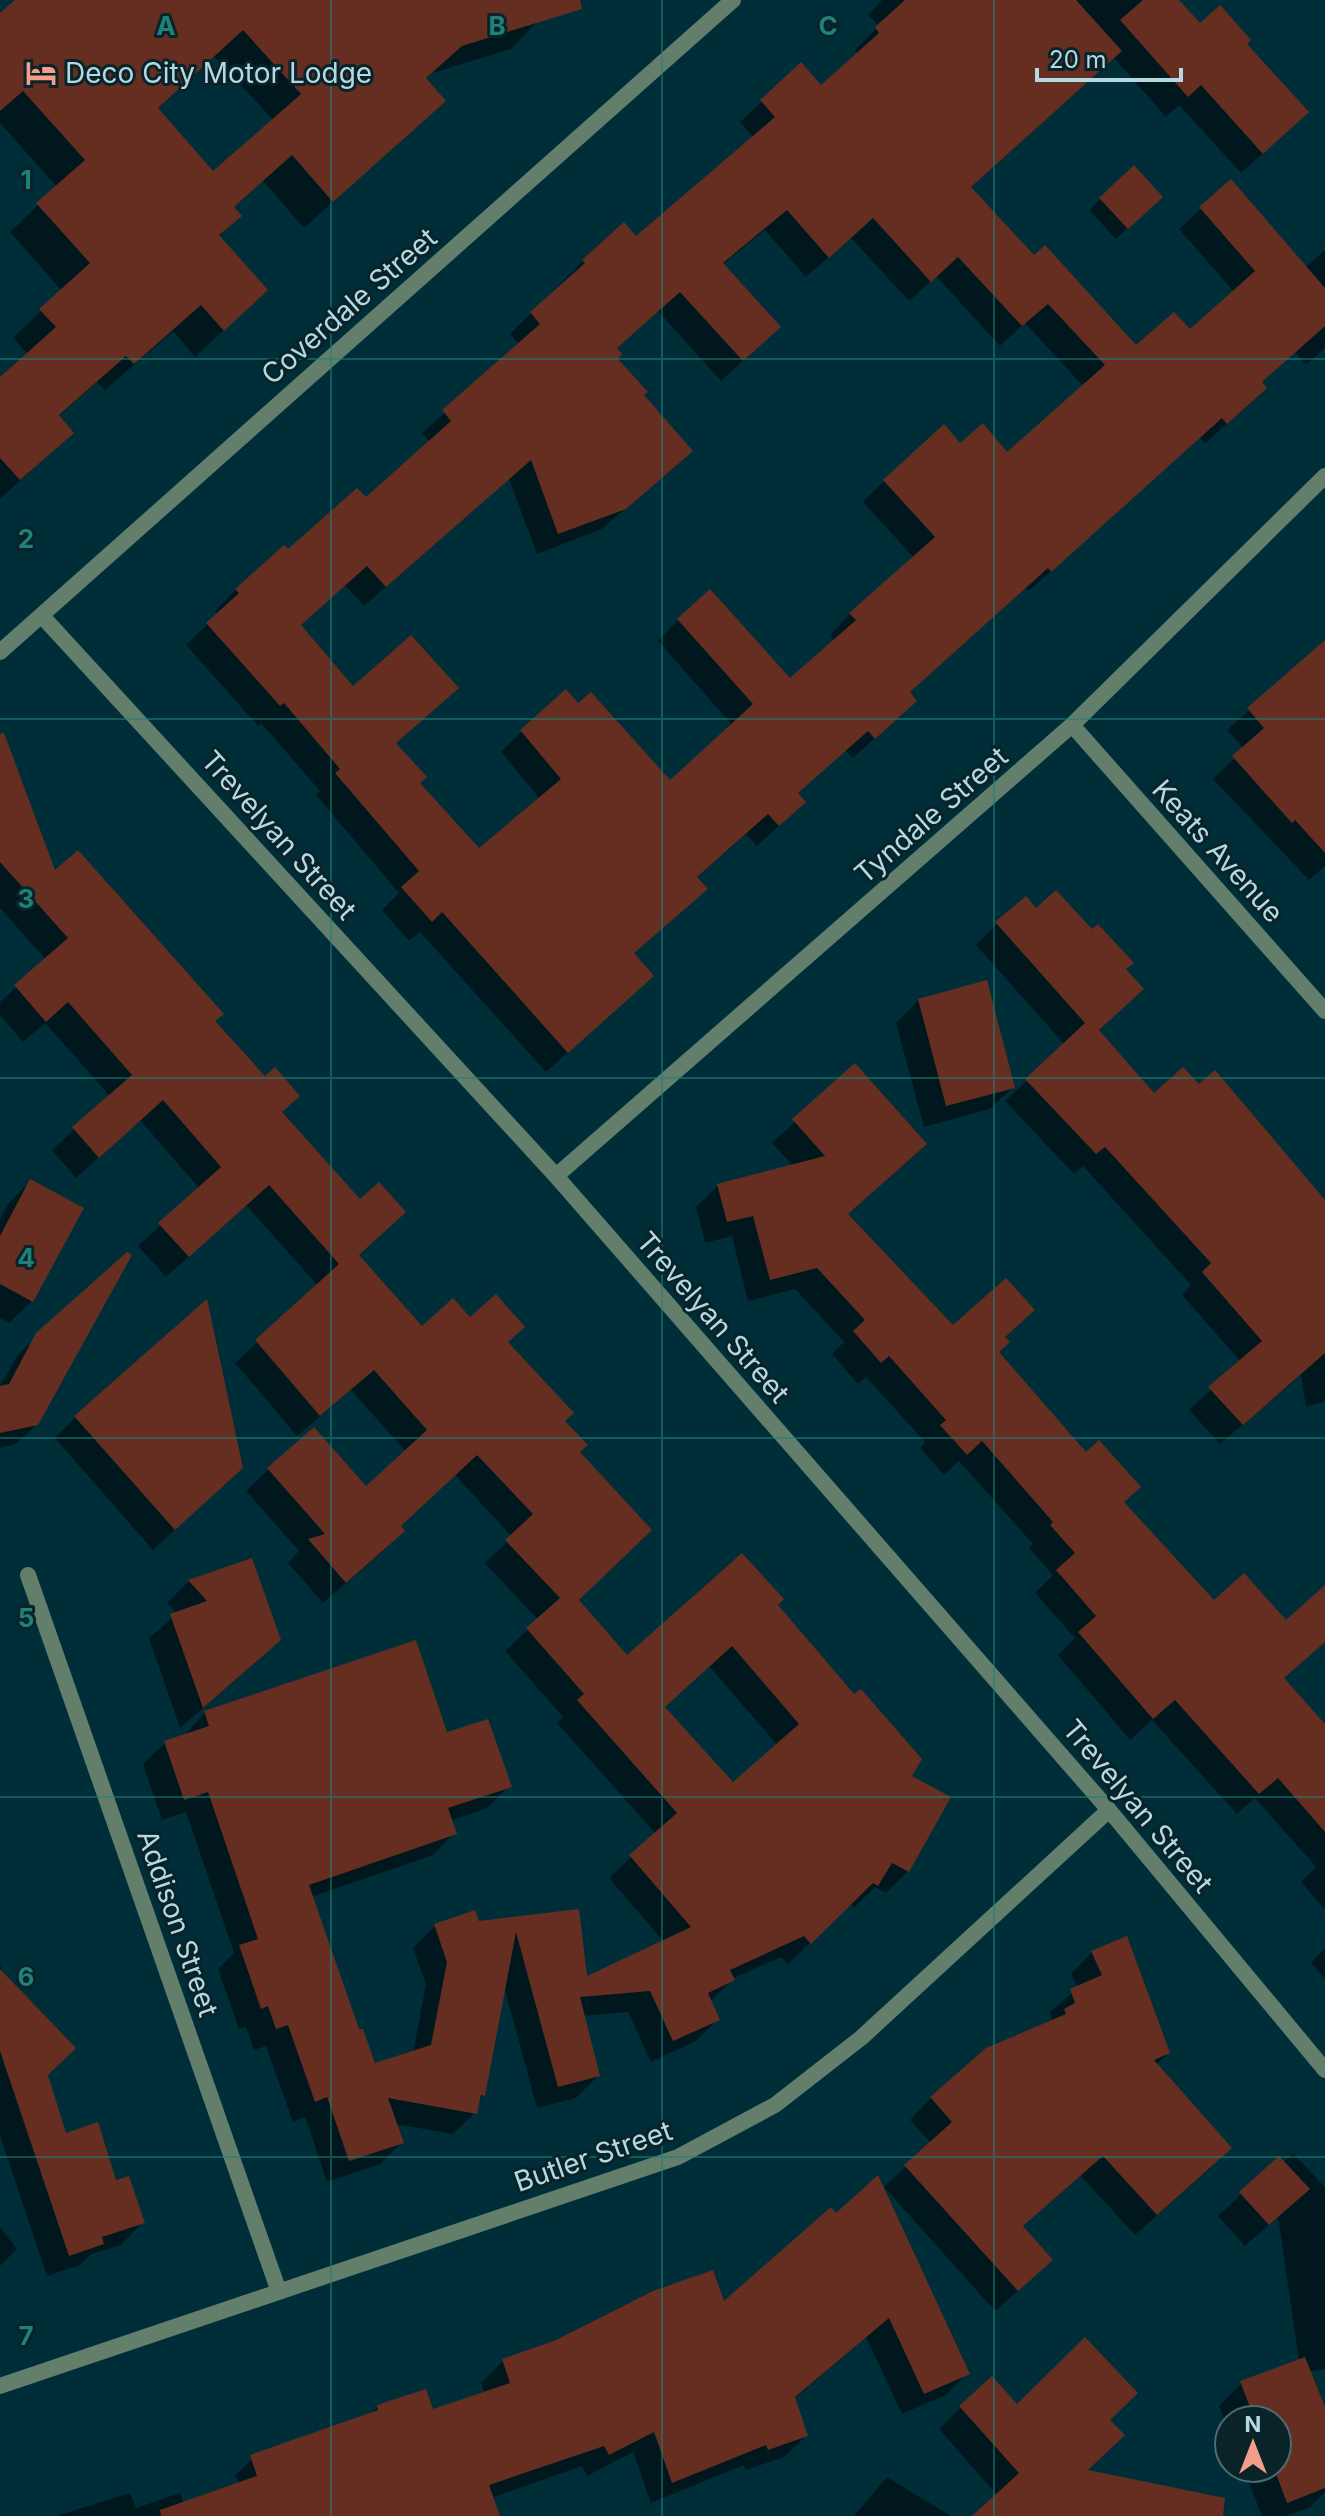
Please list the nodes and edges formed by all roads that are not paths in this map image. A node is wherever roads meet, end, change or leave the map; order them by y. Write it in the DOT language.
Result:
graph roads {
  1 [pos="733,0"];
  2 [pos="1325,476"];
  3 [pos="42,616"];
  4 [pos="0,652"];
  5 [pos="1072,725"];
  6 [pos="1325,1011"];
  7 [pos="556,1176"];
  8 [pos="28,1575"];
  9 [pos="1109,1810"];
  10 [pos="1325,2070"];
  11 [pos="278,2289"];
  12 [pos="0,2386"];
  1 -- 3 [label="street, Coverdale Street"];
  2 -- 5 [label="street, Tyndale Street"];
  3 -- 4 [label="street, Coverdale Street"];
  3 -- 7 [label="street, Trevelyan Street"];
  5 -- 6 [label="street, Keats Avenue"];
  5 -- 7 [label="street, Tyndale Street"];
  7 -- 9 [label="street, Trevelyan Street"];
  8 -- 11 [label="street, Addison Street"];
  9 -- 10 [label="street, Trevelyan Street"];
  9 -- 11 [label="street, Butler Street"];
  11 -- 12 [label="street, Butler Street"];
}
